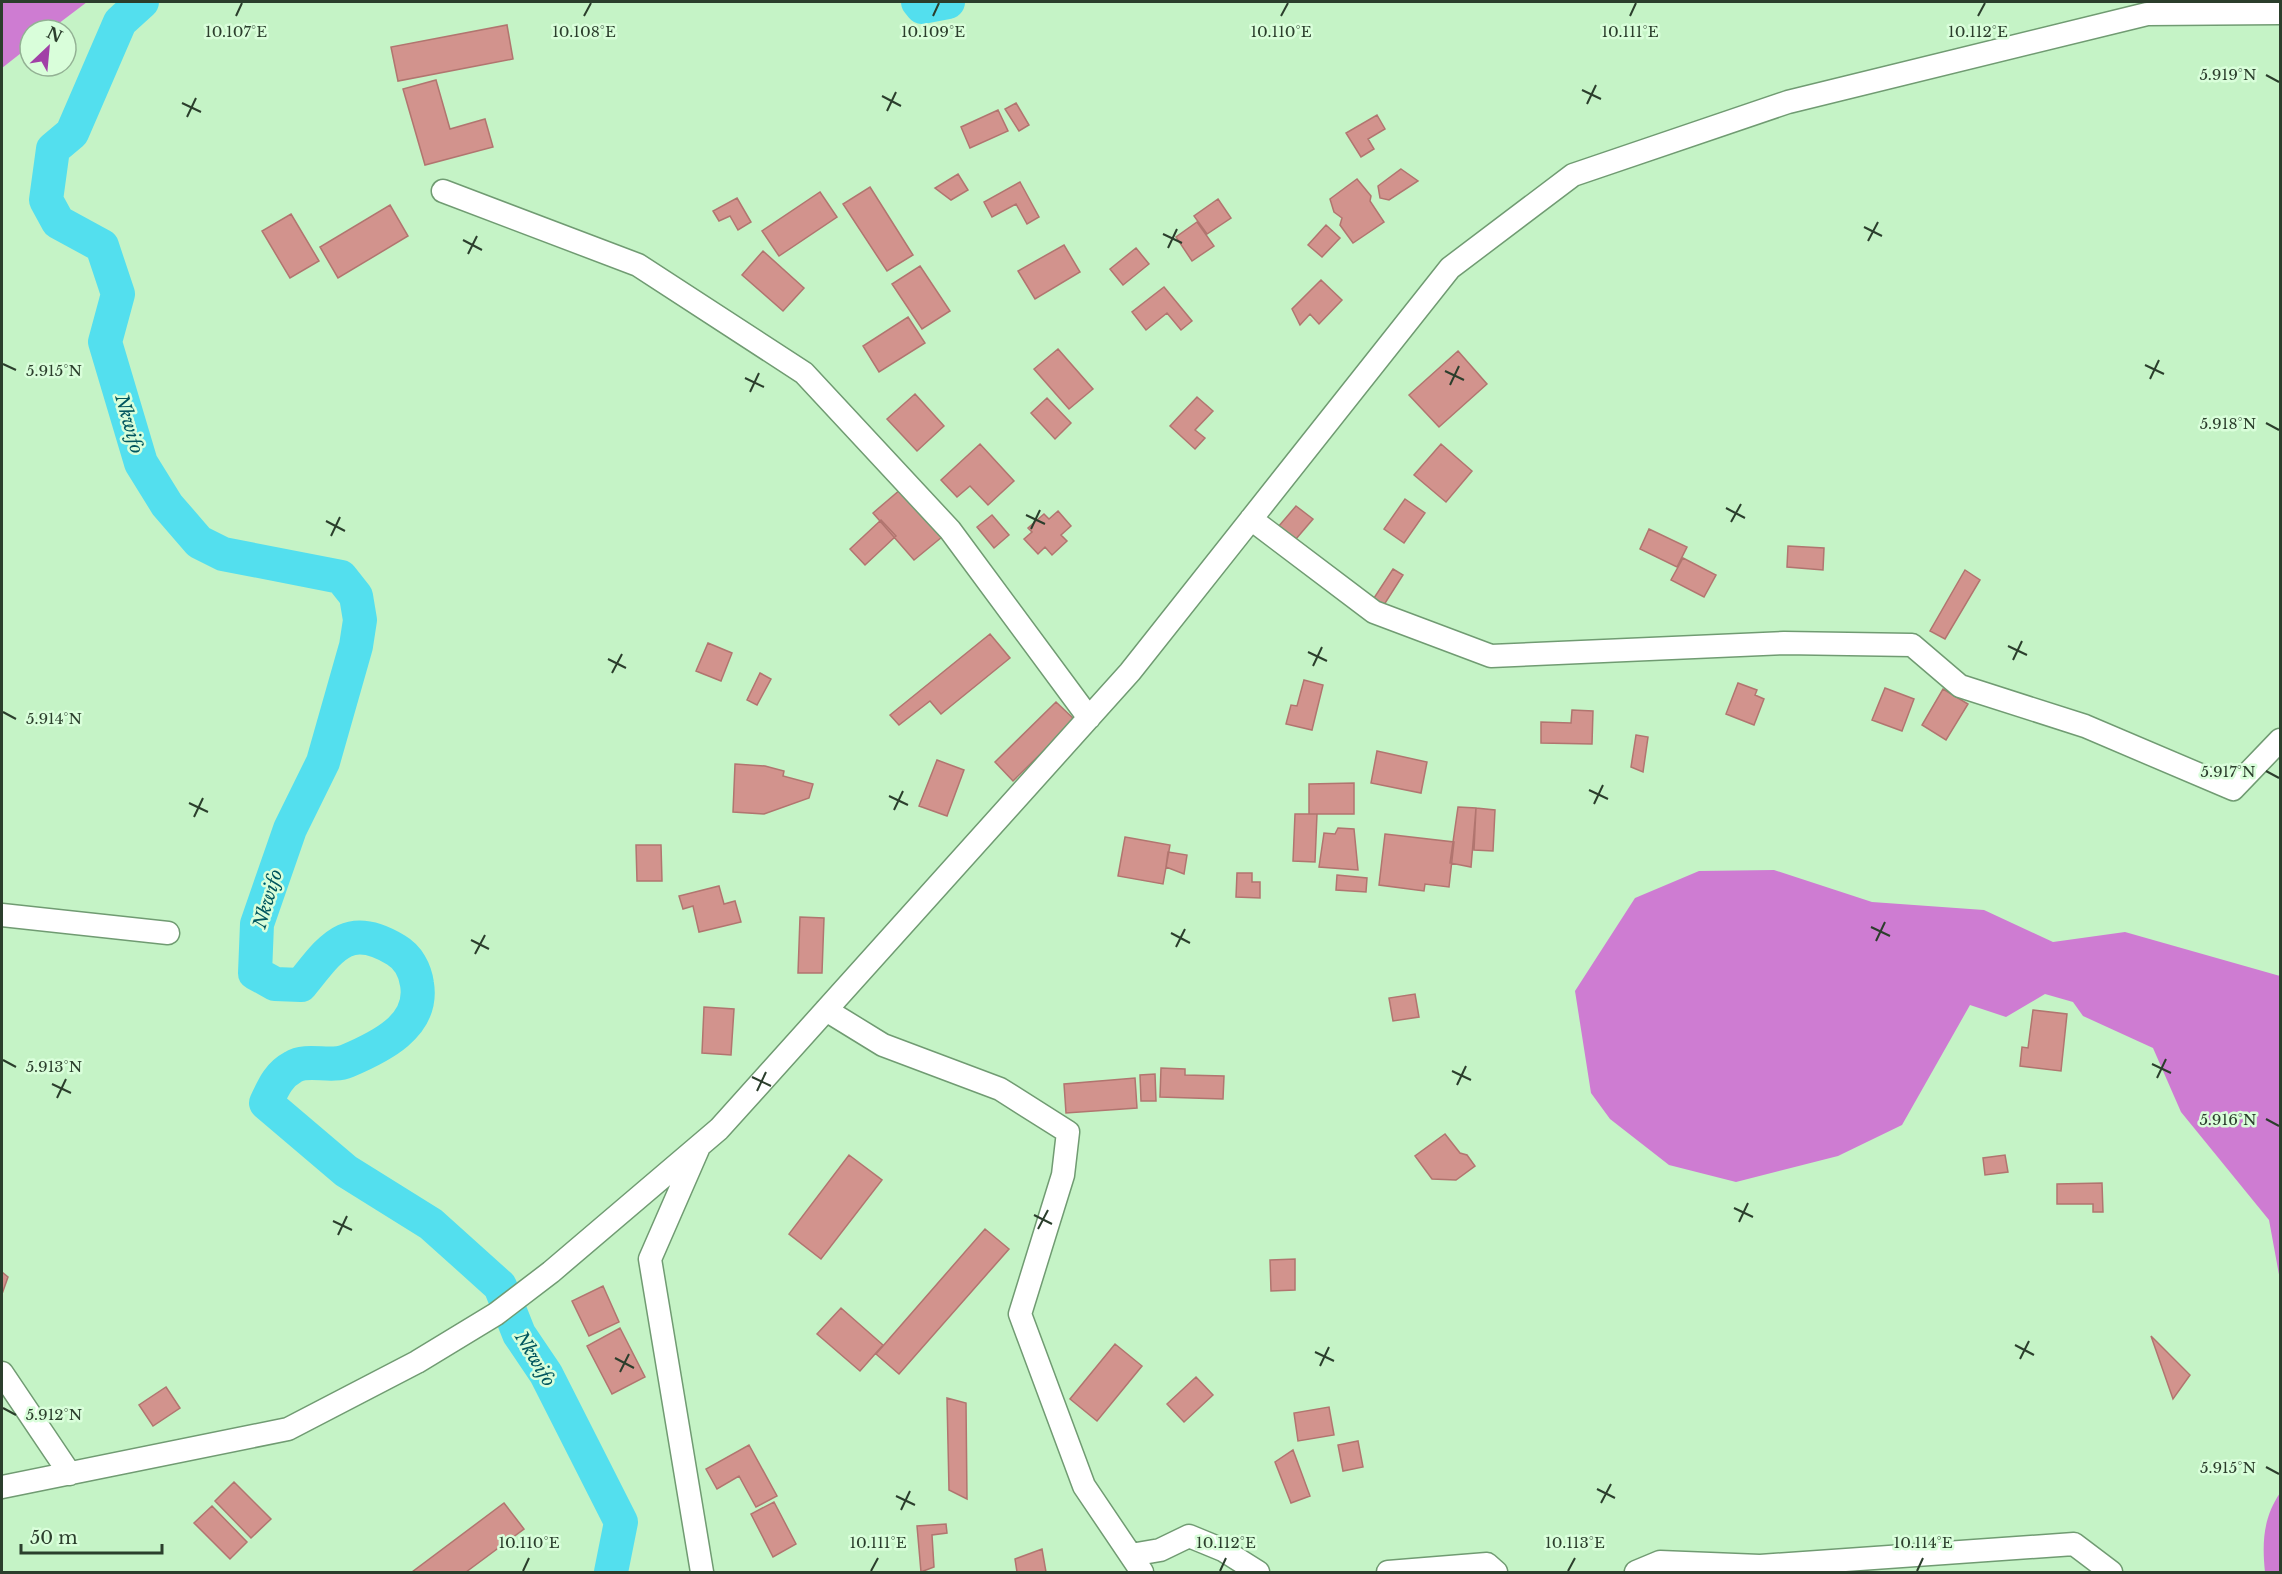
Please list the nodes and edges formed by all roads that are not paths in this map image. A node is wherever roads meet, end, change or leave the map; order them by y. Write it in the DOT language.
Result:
graph roads {
  1 [pos="2280,13"];
  2 [pos="443,191"];
  3 [pos="1251,519"];
  4 [pos="1089,718"];
  5 [pos="2280,740"];
  6 [pos="2,909"];
  7 [pos="168,933"];
  8 [pos="826,1010"];
  9 [pos="700,1145"];
  10 [pos="2,1373"];
  11 [pos="70,1474"];
  12 [pos="2,1487"];
  13 [pos="1136,1564"];
  14 [pos="702,1572"];
  15 [pos="1258,1572"];
  16 [pos="1388,1572"];
  17 [pos="1496,1572"];
  18 [pos="1636,1572"];
  19 [pos="2111,1572"];
  1 -- 3 [label="street"];
  2 -- 4 [label="street"];
  3 -- 4 [label="street"];
  3 -- 5 [label="street"];
  4 -- 8 [label="street"];
  6 -- 7 [label="street"];
  8 -- 9 [label="street"];
  8 -- 13 [label="street"];
  9 -- 11 [label="street"];
  9 -- 14 [label="street"];
  10 -- 11 [label="street"];
  11 -- 12 [label="street"];
  13 -- 15 [label="street"];
  16 -- 17 [label="street"];
  18 -- 19 [label="street"];
}
